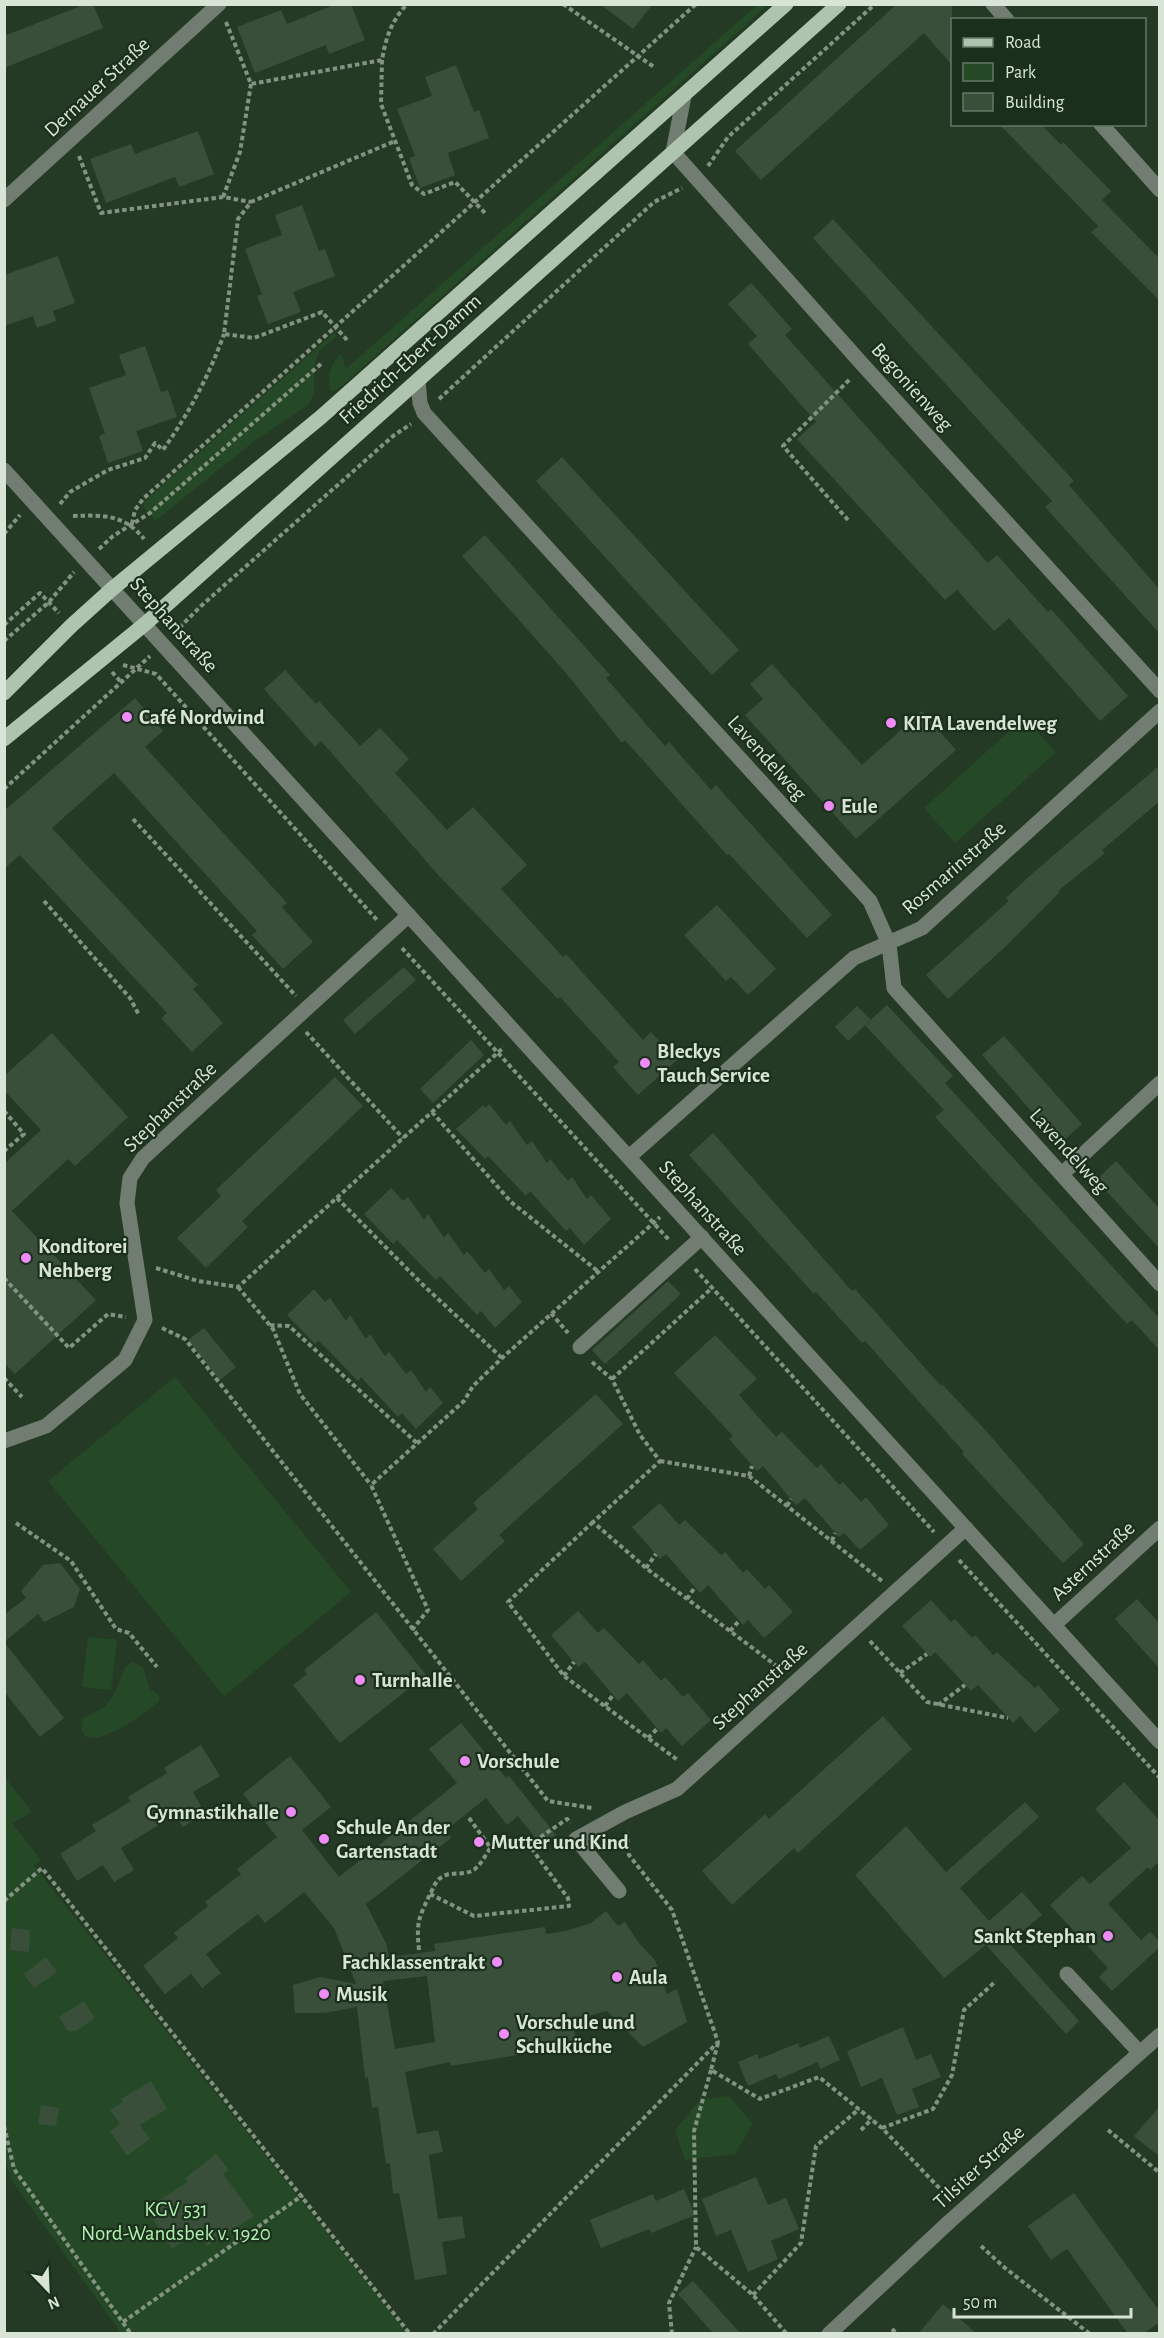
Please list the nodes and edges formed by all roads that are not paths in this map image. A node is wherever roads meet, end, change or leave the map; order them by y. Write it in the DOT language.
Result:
graph roads {
  1 [pos="786,4"];
  2 [pos="839,4"];
  3 [pos="993,4"];
  4 [pos="219,5"];
  5 [pos="1005,18"];
  6 [pos="684,96"];
  7 [pos="1103,126"];
  8 [pos="673,152"];
  9 [pos="1160,190"];
  10 [pos="4,200"];
  11 [pos="418,380"];
  12 [pos="4,470"];
  13 [pos="112,589"];
  14 [pos="145,624"];
  15 [pos="1160,691"];
  16 [pos="4,693"];
  17 [pos="1160,711"];
  18 [pos="4,739"];
  19 [pos="409,915"];
  20 [pos="889,944"];
  21 [pos="1160,1083"];
  22 [pos="629,1157"];
  23 [pos="1062,1174"];
  24 [pos="702,1237"];
  25 [pos="1160,1284"];
  26 [pos="580,1347"];
  27 [pos="4,1441"];
  28 [pos="966,1528"];
  29 [pos="1160,1528"];
  30 [pos="1054,1625"];
  31 [pos="1160,1742"];
  32 [pos="619,1891"];
  33 [pos="1067,1974"];
  34 [pos="1160,2035"];
  35 [pos="1140,2053"];
  36 [pos="829,2334"];
  1 -- 6 [label="main road, Friedrich-Ebert-Damm"];
  2 -- 8 [label="main road, Friedrich-Ebert-Damm"];
  3 -- 5 [label="street"];
  4 -- 10 [label="street, Dernauer Straße"];
  6 -- 8 [label="street"];
  6 -- 13 [label="main road, Friedrich-Ebert-Damm"];
  7 -- 9 [label="street"];
  8 -- 11 [label="main road, Friedrich-Ebert-Damm"];
  8 -- 15 [label="street, Begonienweg"];
  11 -- 14 [label="main road, Friedrich-Ebert-Damm"];
  11 -- 20 [label="street, Lavendelweg"];
  12 -- 13 [label="street, Stephanstraße"];
  13 -- 14 [label="street, Stephanstraße"];
  13 -- 16 [label="main road, Friedrich-Ebert-Damm"];
  14 -- 18 [label="main road, Friedrich-Ebert-Damm"];
  14 -- 19 [label="street, Stephanstraße"];
  17 -- 20 [label="street, Rosmarinstraße"];
  19 -- 22 [label="street, Stephanstraße"];
  19 -- 27 [label="street, Stephanstraße"];
  20 -- 22 [label="street, Rosmarinstraße"];
  20 -- 23 [label="street, Lavendelweg"];
  21 -- 23 [label="street"];
  22 -- 24 [label="street, Stephanstraße"];
  23 -- 25 [label="street, Lavendelweg"];
  24 -- 26 [label="street"];
  24 -- 28 [label="street, Stephanstraße"];
  28 -- 30 [label="street, Stephanstraße"];
  28 -- 32 [label="street, Stephanstraße"];
  29 -- 30 [label="street, Asternstraße"];
  30 -- 31 [label="street, Stephanstraße"];
  33 -- 35 [label="street"];
  34 -- 35 [label="street, Tilsiter Straße"];
  35 -- 36 [label="street, Tilsiter Straße"];
}
